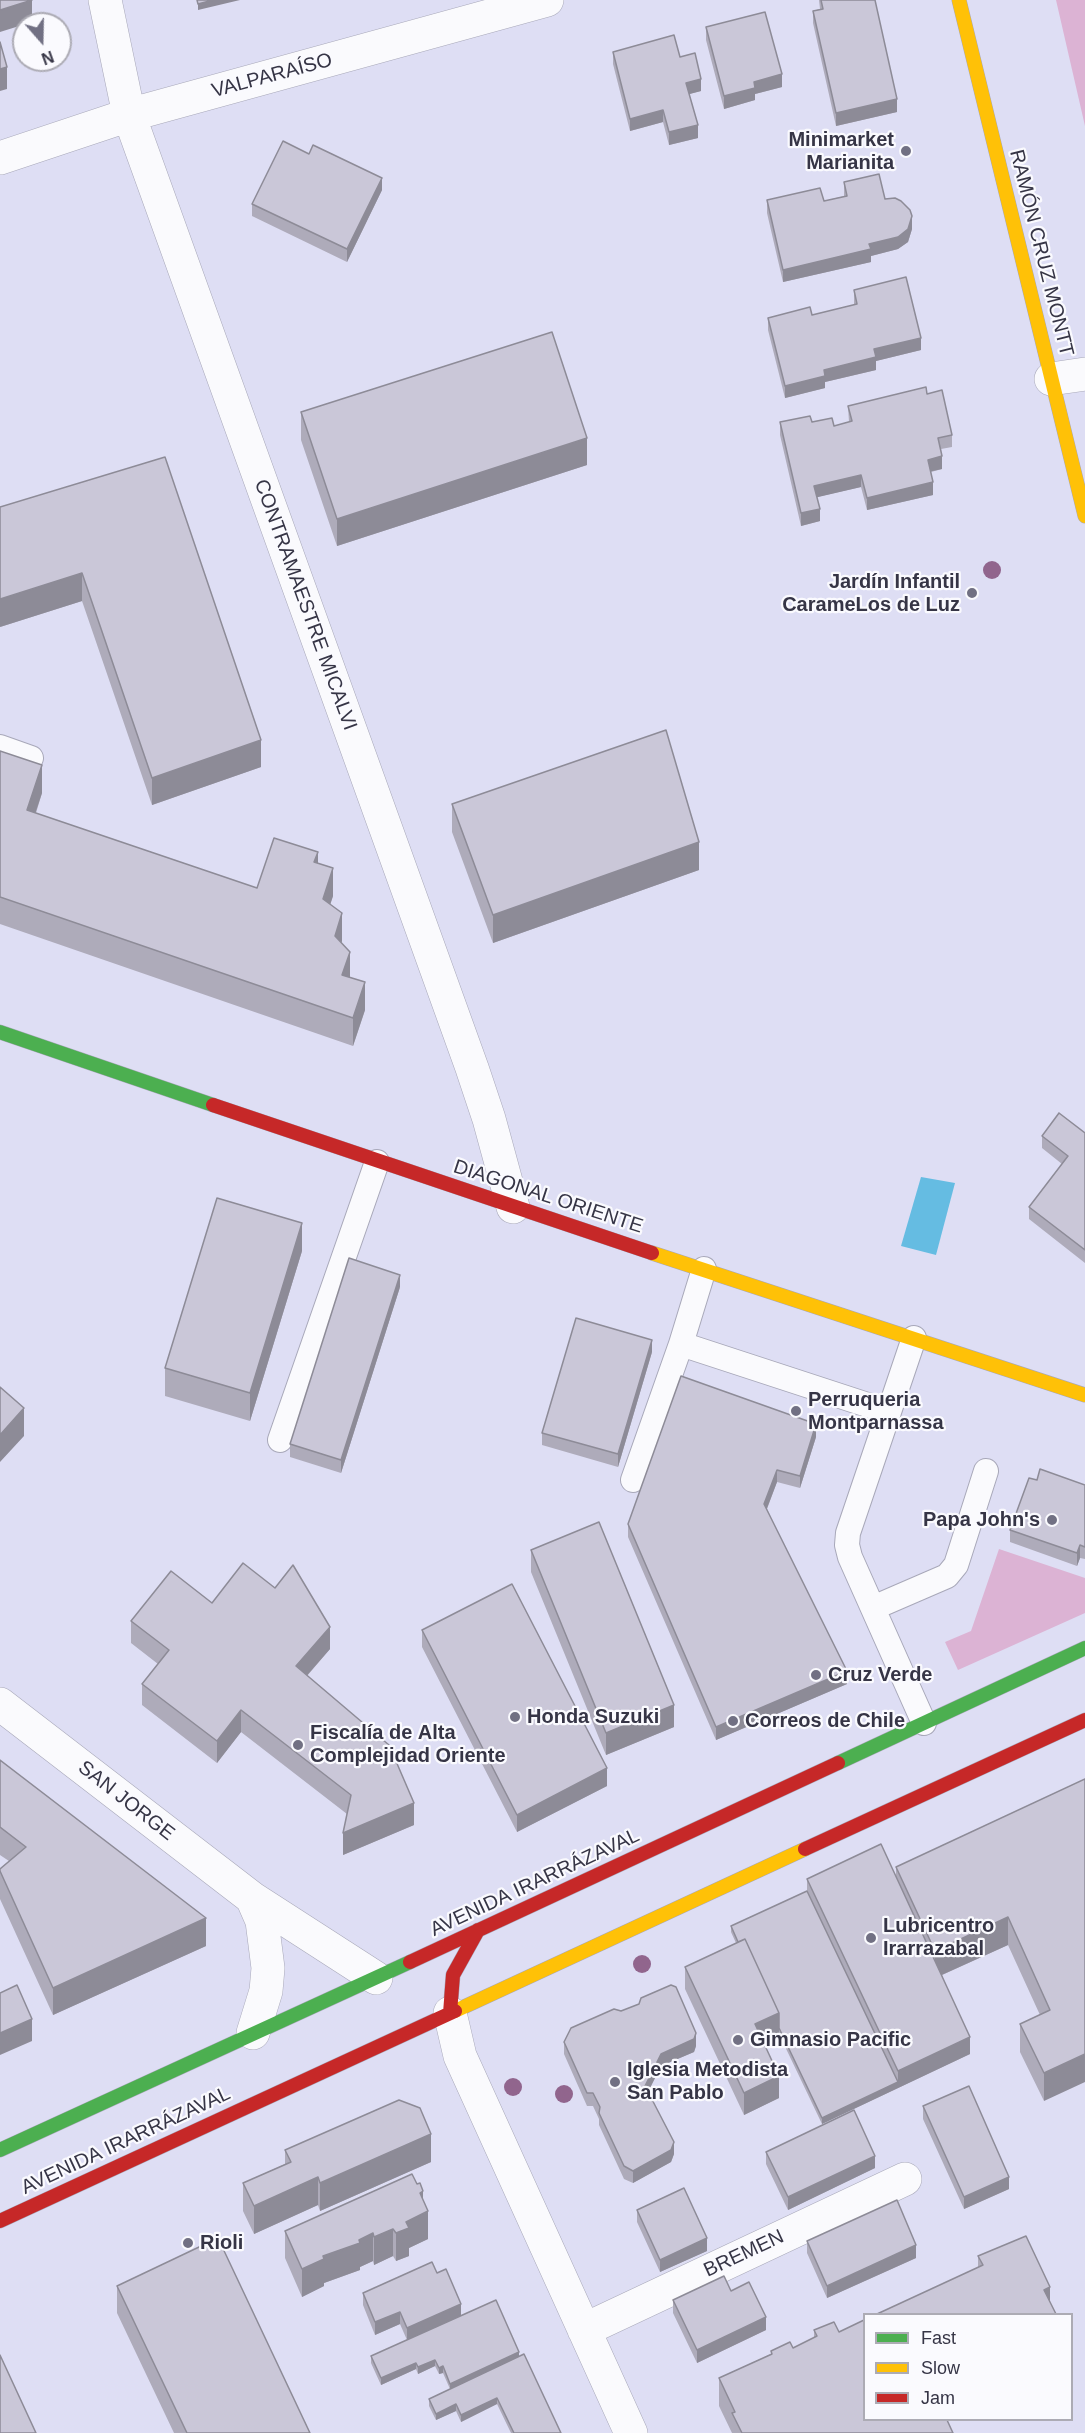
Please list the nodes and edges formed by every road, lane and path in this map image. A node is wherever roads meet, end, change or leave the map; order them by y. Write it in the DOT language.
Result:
graph roads {
  1 [pos="105,0"];
  2 [pos="547,0"];
  3 [pos="959,0"];
  4 [pos="129,115"];
  5 [pos="0,158"];
  6 [pos="1085,374"];
  7 [pos="1051,379"];
  8 [pos="1085,516"];
  9 [pos="0,747"];
  10 [pos="32,758"];
  11 [pos="0,1032"];
  12 [pos="377,1162"];
  13 [pos="513,1207"];
  14 [pos="704,1269"];
  15 [pos="914,1338"];
  16 [pos="681,1344"];
  17 [pos="1085,1395"];
  18 [pos="889,1412"];
  19 [pos="280,1440"];
  20 [pos="986,1471"];
  21 [pos="633,1480"];
  22 [pos="873,1608"];
  23 [pos="1085,1648"];
  24 [pos="0,1704"];
  25 [pos="1085,1720"];
  26 [pos="924,1723"];
  27 [pos="252,1898"];
  28 [pos="478,1930"];
  29 [pos="376,1978"];
  30 [pos="450,2013"];
  31 [pos="253,2033"];
  32 [pos="0,2150"];
  33 [pos="905,2179"];
  34 [pos="0,2221"];
  35 [pos="584,2330"];
  36 [pos="631,2433"];
  1 -- 4 [label="street, CONTRAMAESTRE MICALVI"];
  2 -- 4 [label="street, VALPARAÍSO"];
  3 -- 7 [label="main road, RAMÓN CRUZ MONTT"];
  4 -- 5 [label="street, VALPARAÍSO"];
  4 -- 13 [label="street, CONTRAMAESTRE MICALVI"];
  6 -- 7 [label="street"];
  7 -- 8 [label="main road, RAMÓN CRUZ MONTT"];
  9 -- 10 [label="lane"];
  11 -- 12 [label="main road, DIAGONAL ORIENTE"];
  12 -- 13 [label="main road, DIAGONAL ORIENTE"];
  12 -- 19 [label="lane"];
  13 -- 14 [label="main road, DIAGONAL ORIENTE"];
  14 -- 15 [label="main road, DIAGONAL ORIENTE"];
  14 -- 16 [label="lane"];
  15 -- 17 [label="main road, DIAGONAL ORIENTE"];
  15 -- 18 [label="lane"];
  16 -- 18 [label="lane"];
  16 -- 21 [label="lane"];
  18 -- 22 [label="lane"];
  20 -- 22 [label="lane"];
  22 -- 26 [label="lane"];
  23 -- 26 [label="main road, AVENIDA IRARRÁZAVAL"];
  24 -- 27 [label="street, SAN JORGE"];
  25 -- 30 [label="main road, AVENIDA IRARRÁZAVAL"];
  26 -- 28 [label="main road, AVENIDA IRARRÁZAVAL"];
  27 -- 29 [label="street, SAN JORGE"];
  27 -- 31 [label="street"];
  28 -- 29 [label="main road, AVENIDA IRARRÁZAVAL"];
  28 -- 30 [label="main road"];
  29 -- 31 [label="main road, AVENIDA IRARRÁZAVAL"];
  30 -- 34 [label="main road, AVENIDA IRARRÁZAVAL"];
  30 -- 35 [label="street"];
  31 -- 32 [label="main road, AVENIDA IRARRÁZAVAL"];
  33 -- 35 [label="street, BREMEN"];
  35 -- 36 [label="street"];
}
